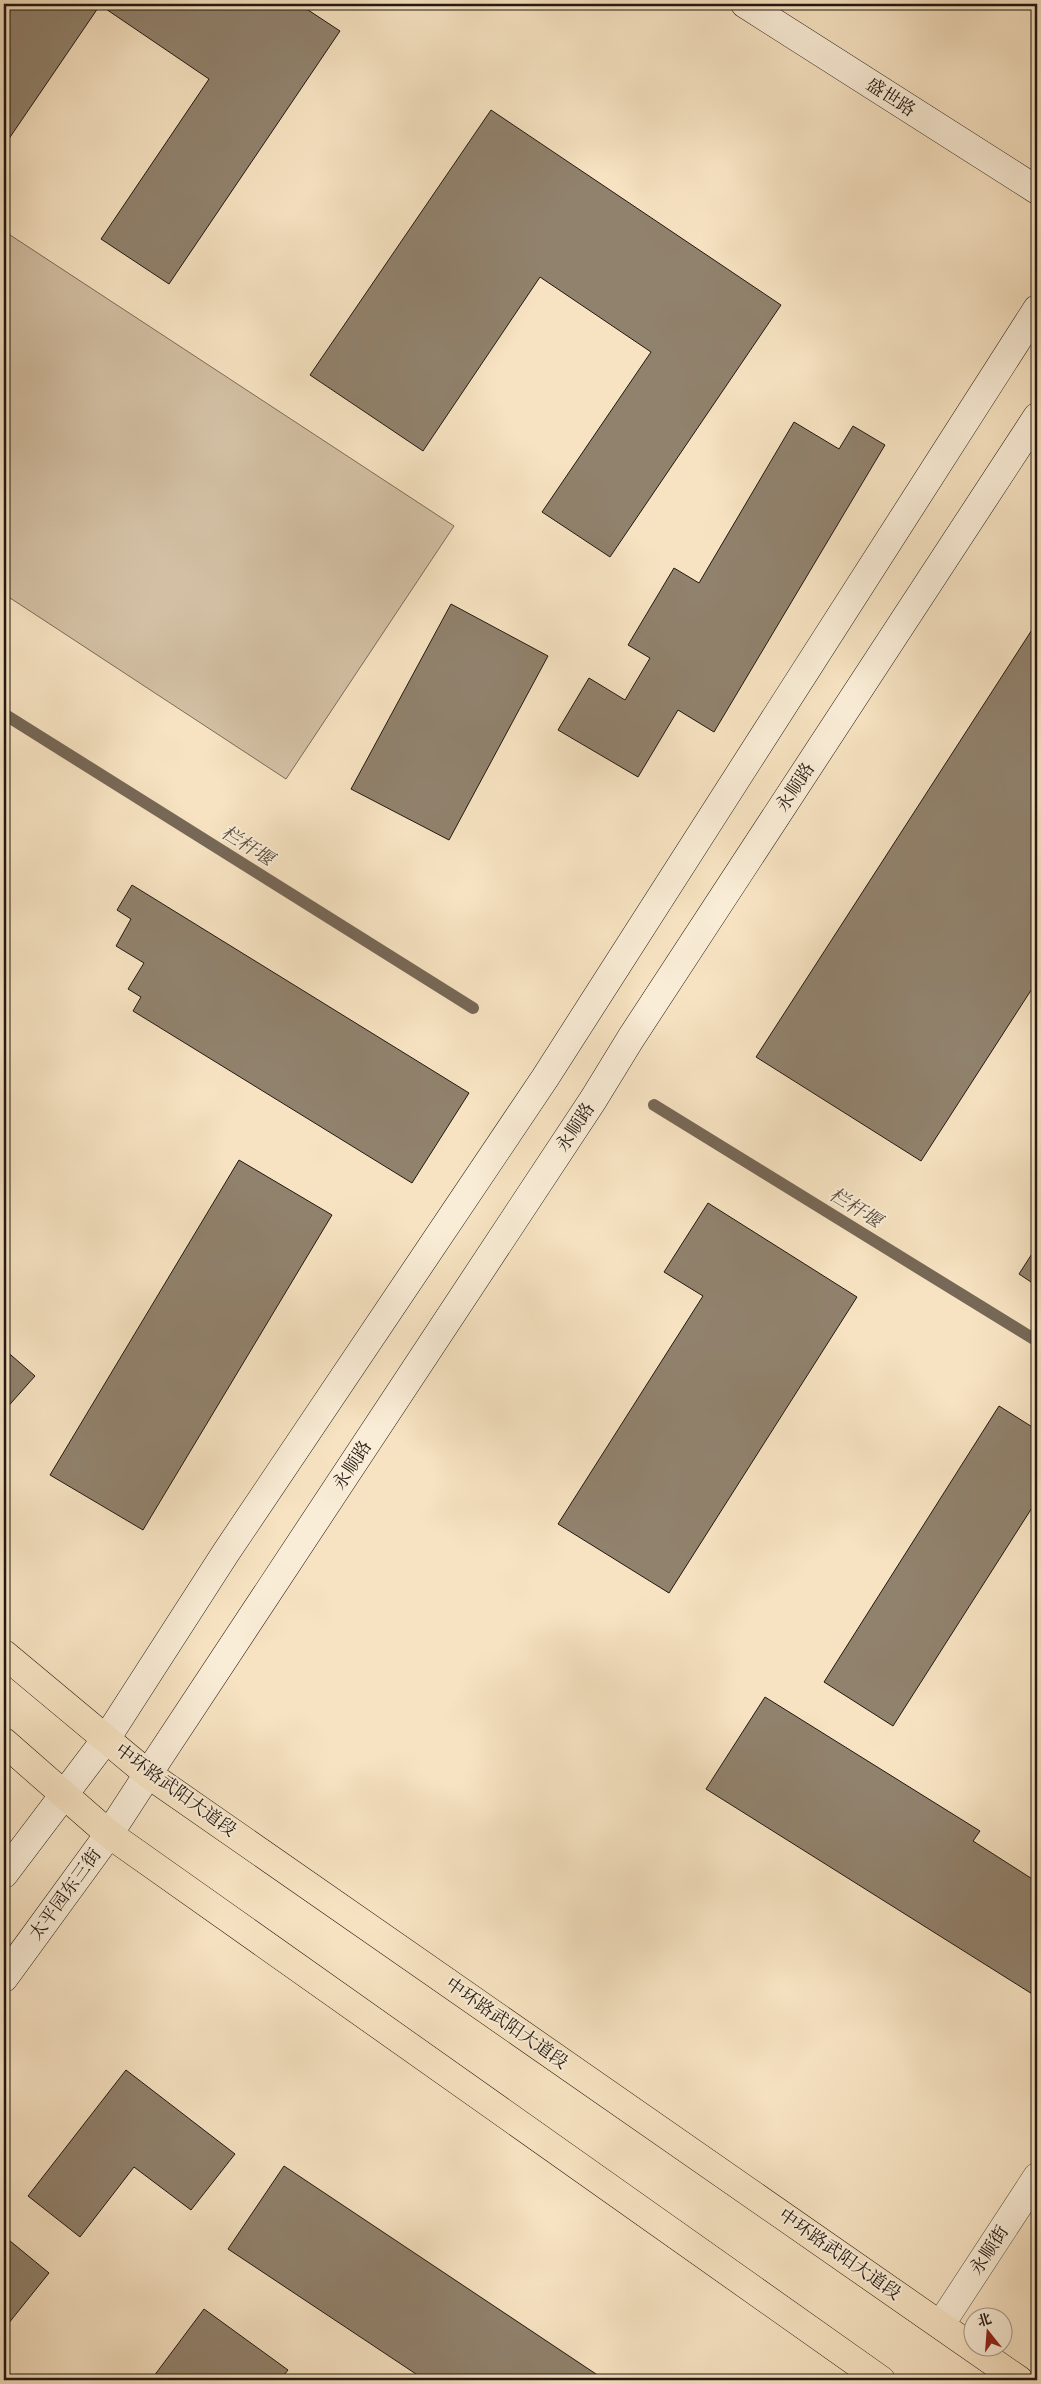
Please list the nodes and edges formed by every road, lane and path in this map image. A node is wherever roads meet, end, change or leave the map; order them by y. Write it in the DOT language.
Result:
graph roads {
  1 [pos="745,4"];
  2 [pos="1037,190"];
  3 [pos="1037,309"];
  4 [pos="1037,417"];
  5 [pos="4,1654"];
  6 [pos="106,1739"];
  7 [pos="4,1742"];
  8 [pos="148,1774"];
  9 [pos="65,1795"];
  10 [pos="109,1834"];
  11 [pos="4,1874"];
  12 [pos="4,1978"];
  13 [pos="1037,2176"];
  14 [pos="941,2324"];
  15 [pos="881,2380"];
  16 [pos="1019,2380"];
  1 -- 2 [label="main road, 盛世路"];
  3 -- 6 [label="main road"];
  4 -- 8 [label="main road, 永顺路"];
  5 -- 6 [label="main road, 中环路武阳大道段"];
  6 -- 8 [label="main road, 中环路武阳大道段"];
  6 -- 9 [label="main road"];
  7 -- 9 [label="main road"];
  8 -- 10 [label="main road, 永顺路"];
  8 -- 14 [label="main road, 中环路武阳大道段"];
  9 -- 10 [label="main road"];
  9 -- 11 [label="main road"];
  10 -- 12 [label="main road, 太平园东三街"];
  10 -- 15 [label="main road"];
  13 -- 14 [label="main road, 永顺街"];
  14 -- 16 [label="main road, 中环路武阳大道段"];
}
